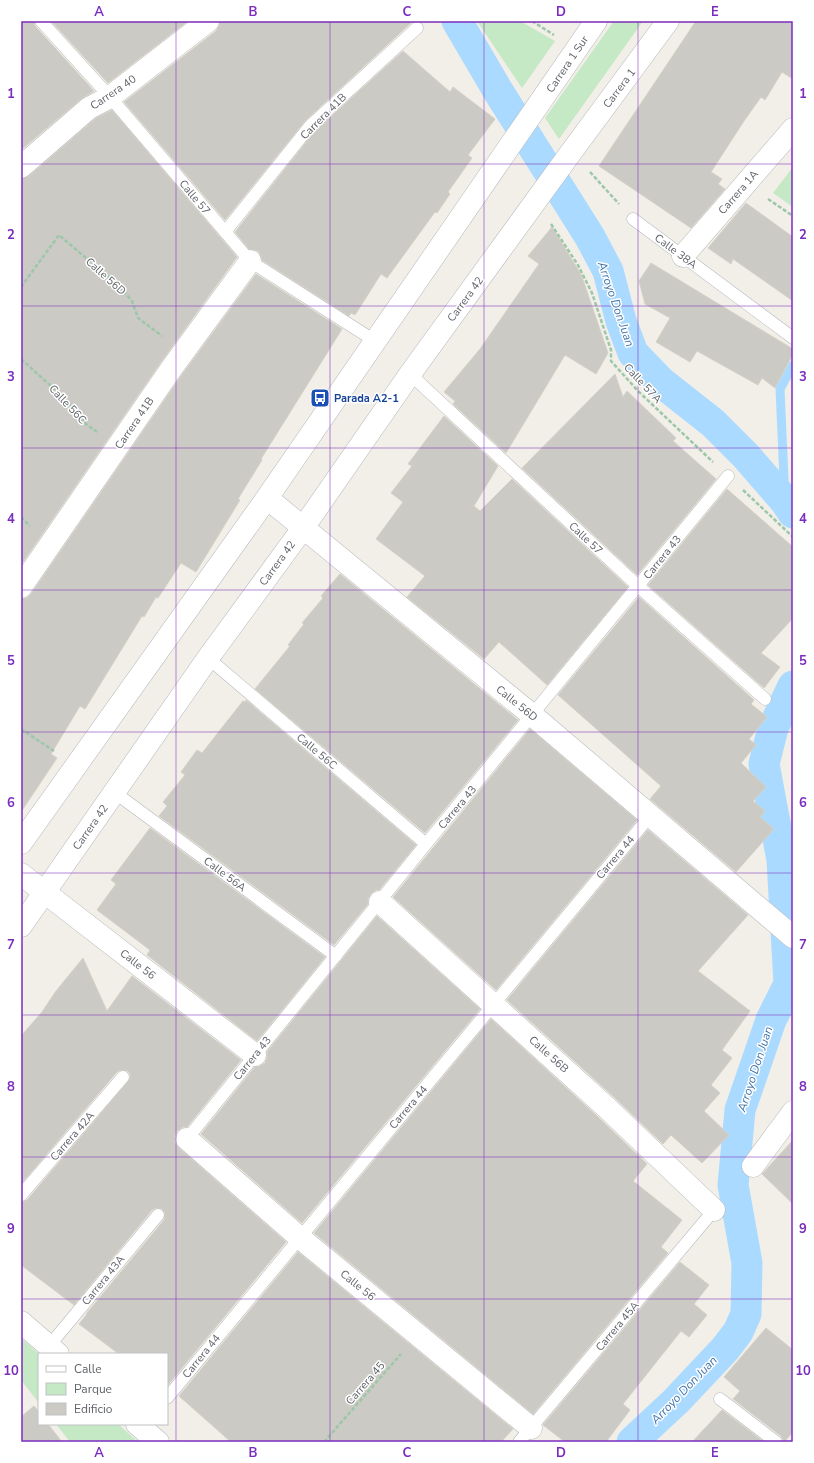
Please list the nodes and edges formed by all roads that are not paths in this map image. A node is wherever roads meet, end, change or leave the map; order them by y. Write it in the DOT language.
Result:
graph roads {
  1 [pos="41,21"];
  2 [pos="208,21"];
  3 [pos="596,21"];
  4 [pos="668,21"];
  5 [pos="417,28"];
  6 [pos="110,97"];
  7 [pos="793,129"];
  8 [pos="21,167"];
  9 [pos="536,202"];
  10 [pos="633,219"];
  11 [pos="224,232"];
  12 [pos="683,256"];
  13 [pos="250,261"];
  14 [pos="793,338"];
  15 [pos="375,342"];
  16 [pos="410,374"];
  17 [pos="728,476"];
  18 [pos="267,498"];
  19 [pos="303,528"];
  20 [pos="638,586"];
  21 [pos="21,587"];
  22 [pos="208,658"];
  23 [pos="765,699"];
  24 [pos="532,715"];
  25 [pos="114,792"];
  26 [pos="650,816"];
  27 [pos="21,843"];
  28 [pos="426,844"];
  29 [pos="21,874"];
  30 [pos="45,892"];
  31 [pos="380,902"];
  32 [pos="21,926"];
  33 [pos="793,937"];
  34 [pos="336,956"];
  35 [pos="493,1004"];
  36 [pos="255,1055"];
  37 [pos="123,1077"];
  38 [pos="793,1112"];
  39 [pos="187,1139"];
  40 [pos="752,1166"];
  41 [pos="21,1195"];
  42 [pos="714,1210"];
  43 [pos="158,1215"];
  44 [pos="300,1237"];
  45 [pos="21,1322"];
  46 [pos="54,1350"];
  47 [pos="168,1397"];
  48 [pos="720,1399"];
  49 [pos="525,1435"];
  50 [pos="776,1442"];
  1 -- 6 [label="lane, Calle 57"];
  2 -- 6 [label="street, Carrera 40"];
  3 -- 15 [label="street, Carrera 1 Sur"];
  4 -- 9 [label="street, Carrera 1"];
  5 -- 11 [label="lane, Carrera 41B"];
  6 -- 8 [label="street, Carrera 40"];
  6 -- 11 [label="lane, Calle 57"];
  7 -- 12 [label="street, Carrera 1A"];
  9 -- 16 [label="street, Carrera 42"];
  10 -- 12 [label="lane, Calle 38A"];
  11 -- 13 [label="lane, Calle 57"];
  12 -- 14 [label="lane, Calle 38A"];
  13 -- 15 [label="lane, Calle 57"];
  13 -- 21 [label="street, Carrera 41B"];
  15 -- 18 [label="street"];
  16 -- 19 [label="street, Carrera 42"];
  16 -- 20 [label="lane, Calle 57"];
  17 -- 20 [label="lane, Carrera 43"];
  18 -- 19 [label="street, Calle 56D"];
  18 -- 27 [label="street"];
  19 -- 22 [label="street, Carrera 42"];
  19 -- 24 [label="street, Calle 56D"];
  20 -- 23 [label="lane, Calle 57"];
  20 -- 24 [label="lane, Carrera 43"];
  22 -- 25 [label="street, Carrera 42"];
  22 -- 28 [label="lane, Calle 56C"];
  24 -- 26 [label="street, Calle 56D"];
  24 -- 28 [label="lane, Carrera 43"];
  25 -- 30 [label="street, Carrera 42"];
  25 -- 34 [label="lane, Calle 56A"];
  26 -- 33 [label="street, Calle 56D"];
  26 -- 35 [label="lane, Carrera 44"];
  28 -- 31 [label="lane, Carrera 43"];
  29 -- 30 [label="street, Calle 56"];
  30 -- 32 [label="street, Carrera 42"];
  30 -- 36 [label="street, Calle 56"];
  31 -- 34 [label="lane, Carrera 43"];
  31 -- 35 [label="street, Calle 56B"];
  34 -- 36 [label="lane, Carrera 43"];
  35 -- 42 [label="street, Calle 56B"];
  35 -- 44 [label="lane, Carrera 44"];
  36 -- 39 [label="lane, Carrera 43"];
  37 -- 41 [label="lane, Carrera 42A"];
  38 -- 40 [label="street"];
  39 -- 44 [label="street, Calle 56"];
  42 -- 49 [label="lane, Carrera 45A"];
  43 -- 46 [label="lane, Carrera 43A"];
  44 -- 47 [label="lane, Carrera 44"];
  44 -- 49 [label="street, Calle 56"];
  45 -- 46 [label="street"];
  48 -- 50 [label="lane"];
}
